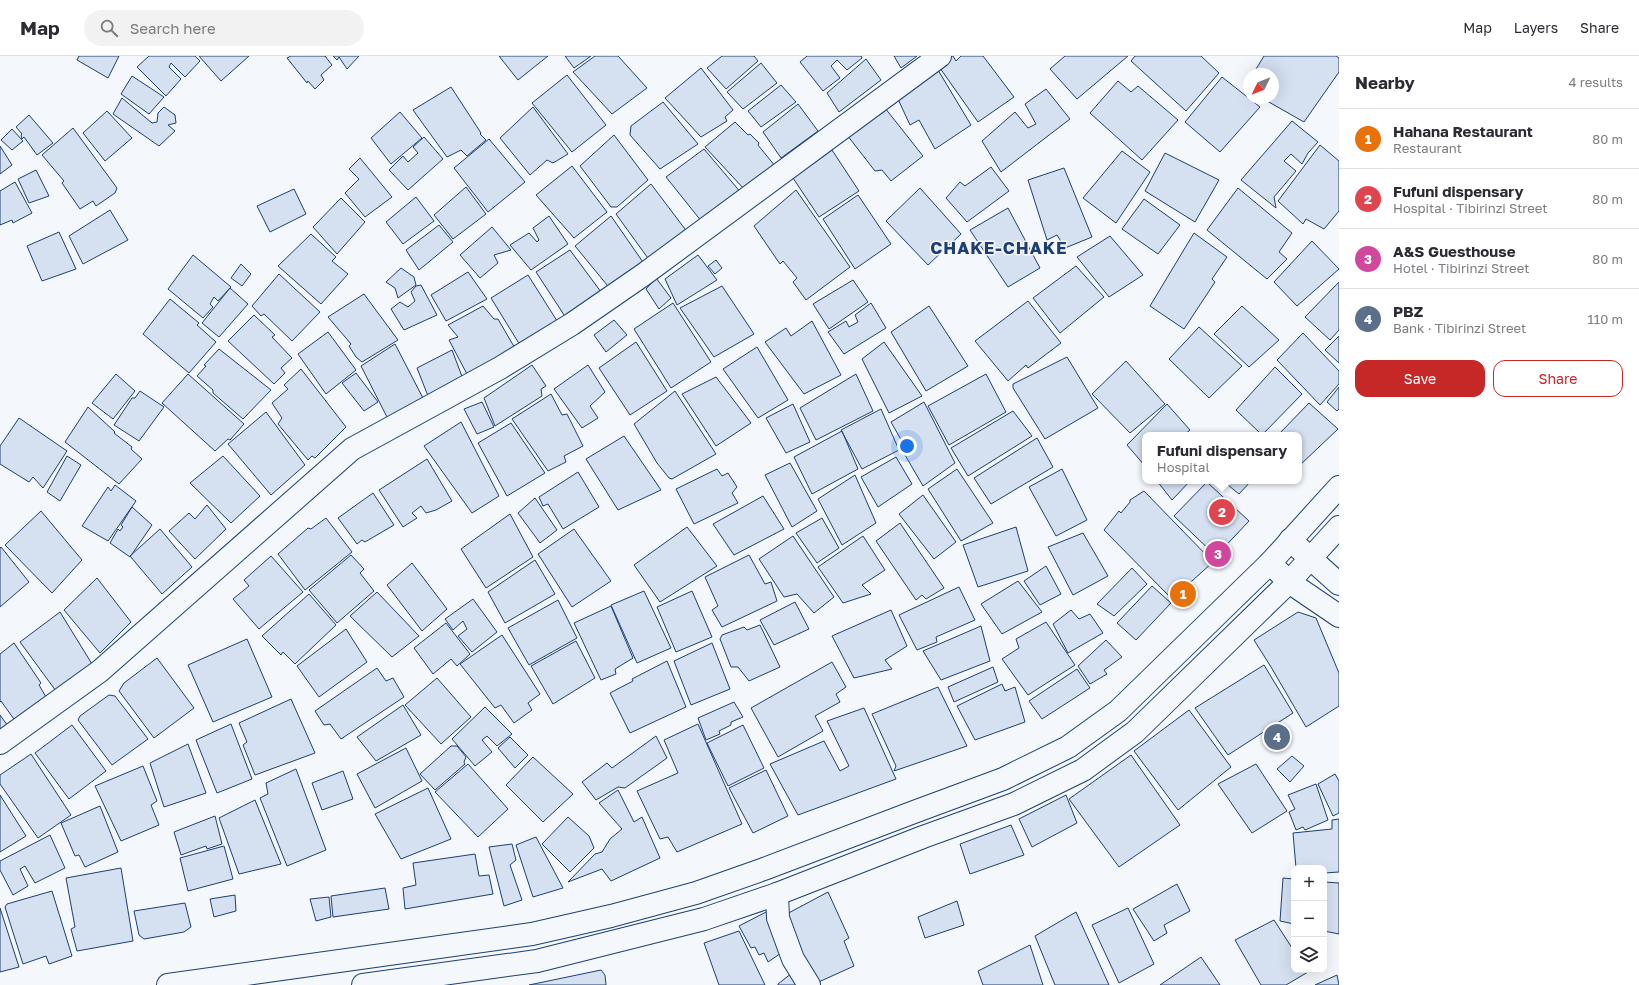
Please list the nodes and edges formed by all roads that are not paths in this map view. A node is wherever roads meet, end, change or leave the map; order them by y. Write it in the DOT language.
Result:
graph roads {
  1 [pos="940,56"];
  2 [pos="1339,487"];
  3 [pos="1339,527"];
  4 [pos="1290,540"];
  5 [pos="1310,559"];
  6 [pos="1270,563"];
  7 [pos="1289,582"];
  8 [pos="1339,584"];
  9 [pos="1339,616"];
  10 [pos="0,743"];
  11 [pos="777,894"];
  12 [pos="168,985"];
  13 [pos="364,985"];
  14 [pos="809,985"];
  1 -- 10 [label="main road"];
  2 -- 4 [label="main road"];
  3 -- 5 [label="main road"];
  4 -- 5 [label="main road"];
  4 -- 6 [label="main road"];
  5 -- 7 [label="main road"];
  5 -- 8 [label="main road"];
  6 -- 7 [label="main road"];
  6 -- 12 [label="main road"];
  7 -- 9 [label="main road"];
  7 -- 11 [label="main road"];
  11 -- 13 [label="main road"];
  11 -- 14 [label="main road"];
}
